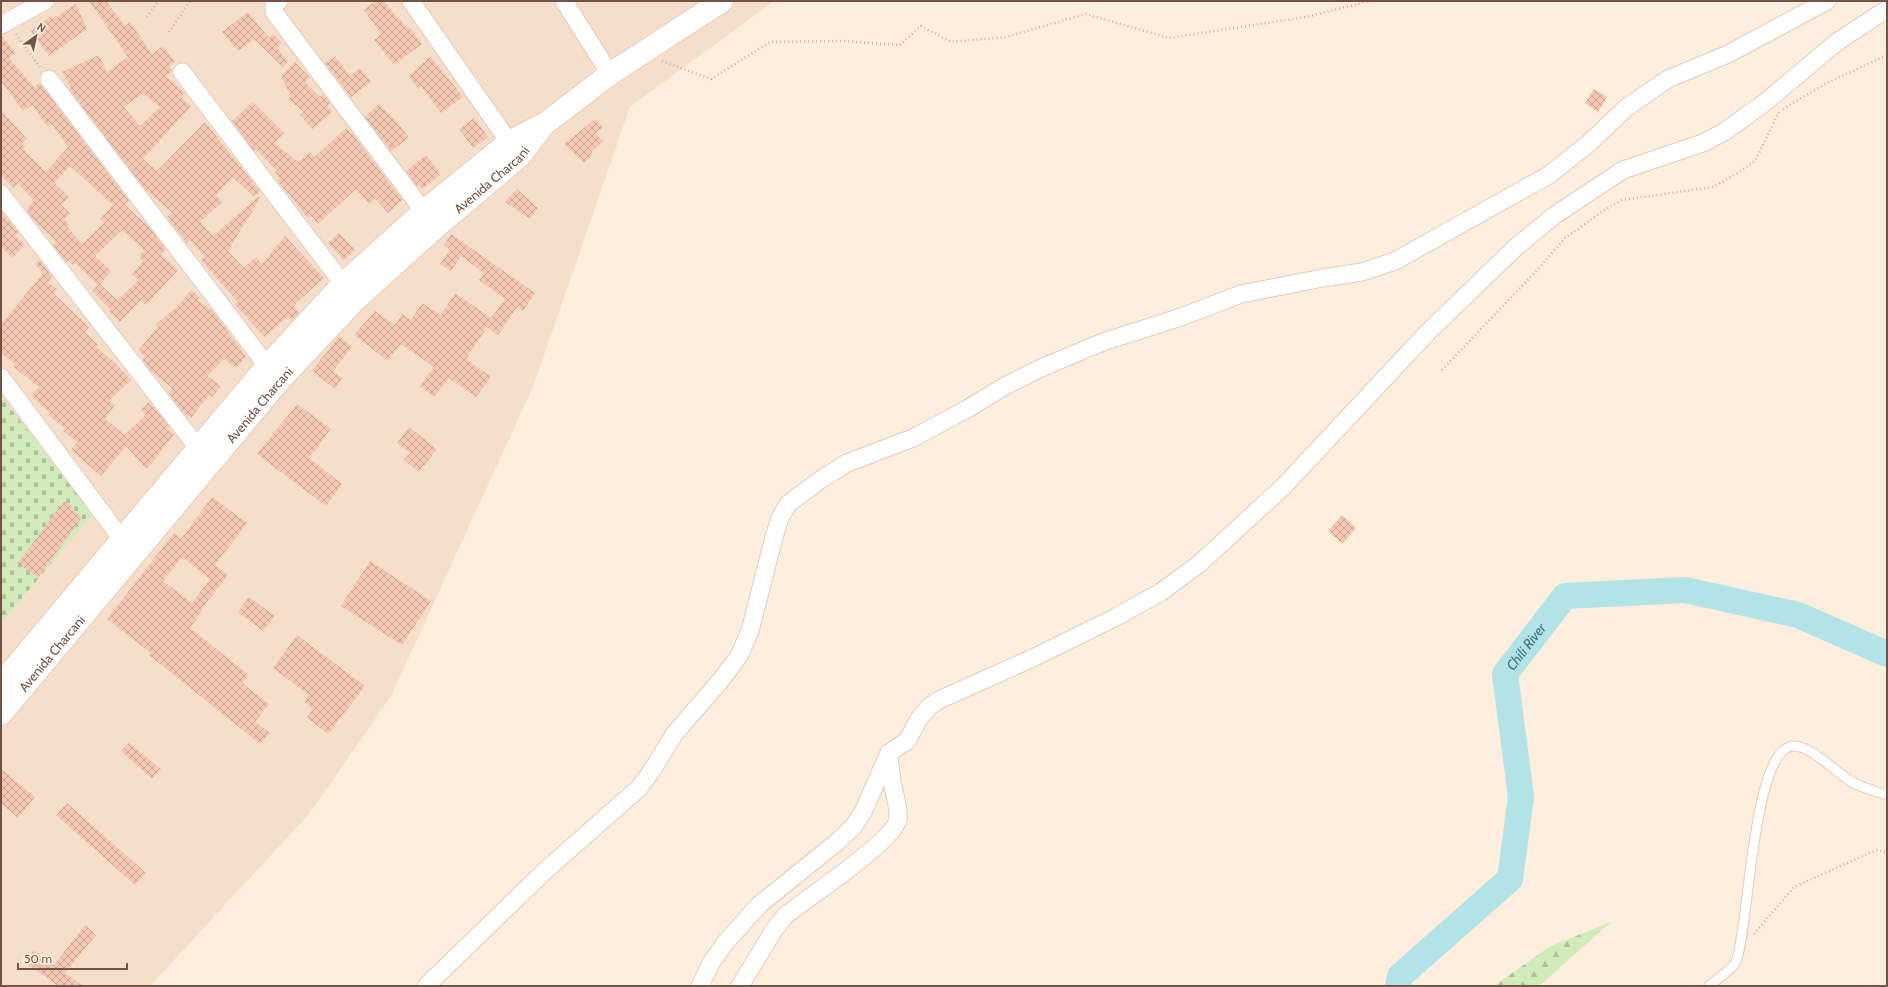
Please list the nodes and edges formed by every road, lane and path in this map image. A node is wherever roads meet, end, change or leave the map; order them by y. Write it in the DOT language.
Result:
graph roads {
  1 [pos="46,1"];
  2 [pos="158,1"];
  3 [pos="190,1"];
  4 [pos="279,1"];
  5 [pos="411,1"];
  6 [pos="564,1"];
  7 [pos="722,1"];
  8 [pos="1370,1"];
  9 [pos="1827,1"];
  10 [pos="1887,10"];
  11 [pos="147,17"];
  12 [pos="4,24"];
  13 [pos="169,32"];
  14 [pos="640,54"];
  15 [pos="1887,55"];
  16 [pos="182,72"];
  17 [pos="610,74"];
  18 [pos="49,79"];
  19 [pos="514,150"];
  20 [pos="1,194"];
  21 [pos="430,219"];
  22 [pos="349,292"];
  23 [pos="1442,370"];
  24 [pos="273,374"];
  25 [pos="1,377"];
  26 [pos="204,455"];
  27 [pos="128,545"];
  28 [pos="1,684"];
  29 [pos="1,714"];
  30 [pos="889,753"];
  31 [pos="1887,795"];
  32 [pos="1887,852"];
  33 [pos="1737,954"];
  34 [pos="426,986"];
  35 [pos="700,986"];
  36 [pos="740,986"];
  37 [pos="1709,986"];
  1 -- 12 [label="street"];
  2 -- 11 [label="path"];
  3 -- 13 [label="path"];
  4 -- 21 [label="street"];
  5 -- 19 [label="street"];
  6 -- 17 [label="street"];
  7 -- 14 [label="main road, Avenida Charcani"];
  8 -- 14 [label="path"];
  9 -- 34 [label="street"];
  10 -- 30 [label="street"];
  12 -- 18 [label="path"];
  14 -- 17 [label="main road, Avenida Charcani"];
  15 -- 23 [label="path"];
  16 -- 22 [label="street"];
  17 -- 19 [label="main road, Avenida Charcani"];
  18 -- 24 [label="street"];
  19 -- 21 [label="main road, Avenida Charcani"];
  20 -- 26 [label="street"];
  21 -- 22 [label="main road, Avenida Charcani"];
  22 -- 24 [label="main road, Avenida Charcani"];
  24 -- 26 [label="main road, Avenida Charcani"];
  25 -- 27 [label="street"];
  26 -- 27 [label="main road, Avenida Charcani"];
  27 -- 28 [label="main road, Avenida Charcani"];
  27 -- 29 [label="main road, Avenida Charcani"];
  30 -- 35 [label="street"];
  30 -- 36 [label="street"];
  31 -- 33 [label="lane"];
  32 -- 33 [label="path"];
  33 -- 37 [label="lane"];
}
